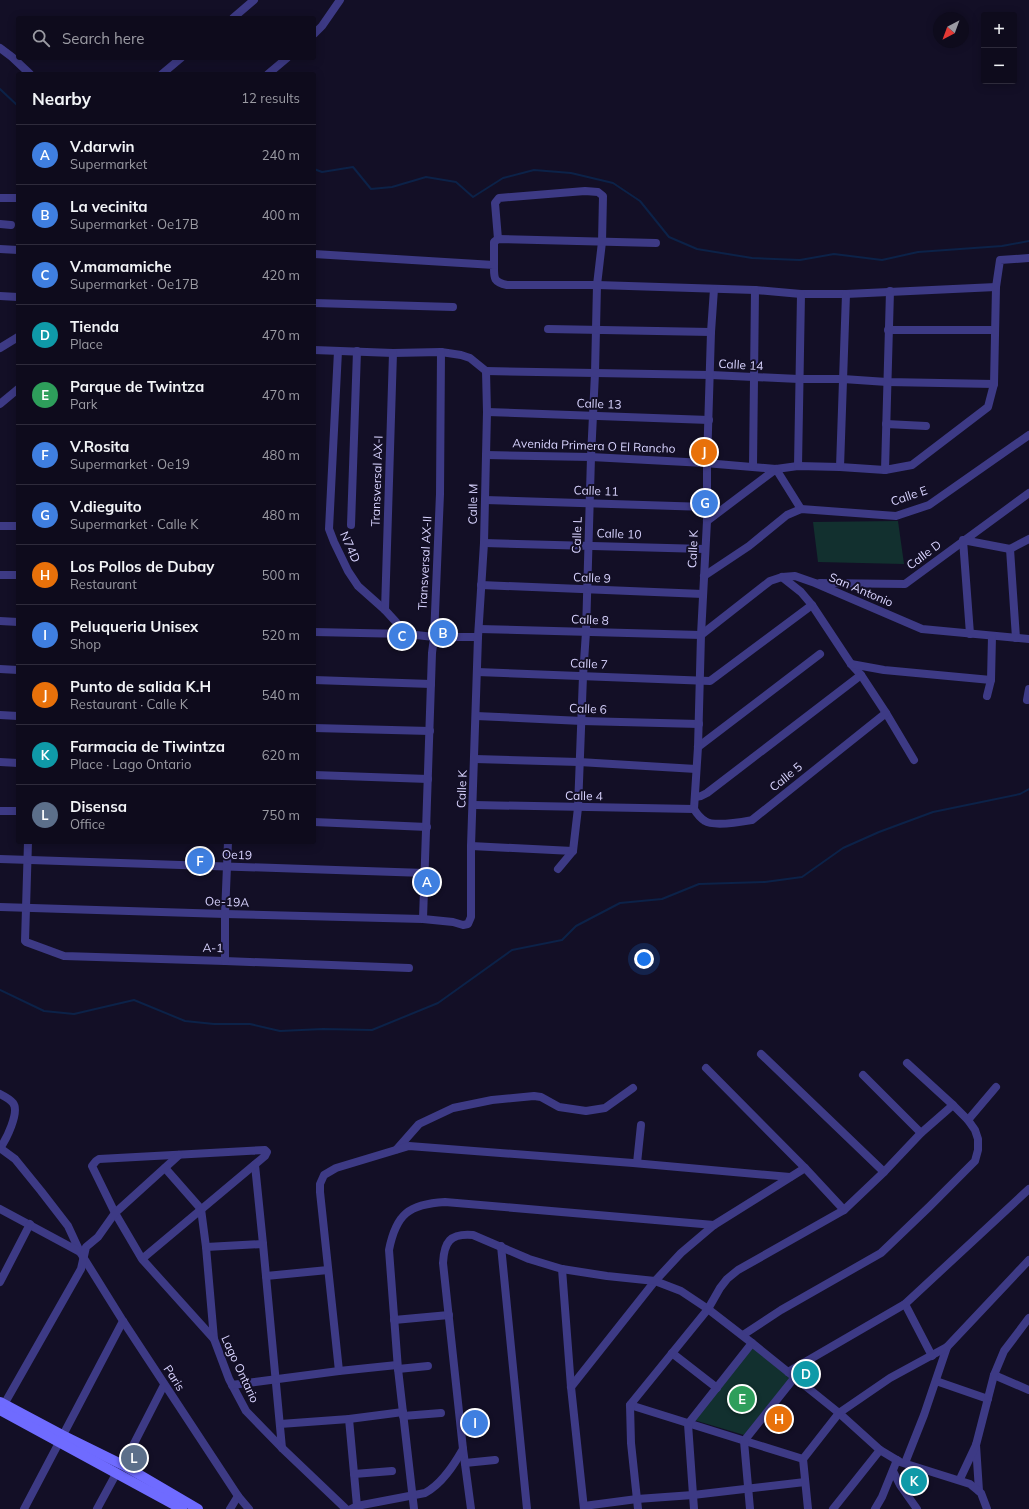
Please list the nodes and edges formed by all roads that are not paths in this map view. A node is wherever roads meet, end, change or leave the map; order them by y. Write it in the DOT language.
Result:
graph roads {
  1 [pos="254,0"];
  2 [pos="340,0"];
  3 [pos="235,16"];
  4 [pos="316,32"];
  5 [pos="0,48"];
  6 [pos="179,60"];
  7 [pos="285,60"];
  8 [pos="28,72"];
  9 [pos="164,72"];
  10 [pos="270,72"];
  11 [pos="0,198"];
  12 [pos="16,198"];
  13 [pos="0,224"];
  14 [pos="11,225"];
  15 [pos="498,239"];
  16 [pos="602,242"];
  17 [pos="656,243"];
  18 [pos="0,249"];
  19 [pos="16,250"];
  20 [pos="316,254"];
  21 [pos="1029,258"];
  22 [pos="494,265"];
  23 [pos="597,285"];
  24 [pos="996,287"];
  25 [pos="714,289"];
  26 [pos="756,290"];
  27 [pos="890,291"];
  28 [pos="801,294"];
  29 [pos="846,294"];
  30 [pos="0,296"];
  31 [pos="16,297"];
  32 [pos="316,303"];
  33 [pos="452,307"];
  34 [pos="548,328"];
  35 [pos="596,329"];
  36 [pos="888,330"];
  37 [pos="994,330"];
  38 [pos="711,332"];
  39 [pos="16,338"];
  40 [pos="0,342"];
  41 [pos="9,343"];
  42 [pos="0,348"];
  43 [pos="316,350"];
  44 [pos="338,351"];
  45 [pos="357,352"];
  46 [pos="441,352"];
  47 [pos="393,353"];
  48 [pos="486,371"];
  49 [pos="595,373"];
  50 [pos="711,375"];
  51 [pos="754,377"];
  52 [pos="799,379"];
  53 [pos="843,379"];
  54 [pos="887,382"];
  55 [pos="994,384"];
  56 [pos="16,392"];
  57 [pos="0,404"];
  58 [pos="487,412"];
  59 [pos="593,416"];
  60 [pos="709,420"];
  61 [pos="886,424"];
  62 [pos="926,426"];
  63 [pos="1029,435"];
  64 [pos="486,455"];
  65 [pos="591,457"];
  66 [pos="707,463"];
  67 [pos="753,466"];
  68 [pos="798,466"];
  69 [pos="840,467"];
  70 [pos="776,469"];
  71 [pos="885,470"];
  72 [pos="1029,492"];
  73 [pos="485,500"];
  74 [pos="590,502"];
  75 [pos="707,507"];
  76 [pos="801,509"];
  77 [pos="707,521"];
  78 [pos="0,526"];
  79 [pos="16,526"];
  80 [pos="350,526"];
  81 [pos="1029,539"];
  82 [pos="963,540"];
  83 [pos="484,543"];
  84 [pos="589,545"];
  85 [pos="705,548"];
  86 [pos="1010,549"];
  87 [pos="0,575"];
  88 [pos="16,575"];
  89 [pos="704,576"];
  90 [pos="782,577"];
  91 [pos="811,582"];
  92 [pos="481,584"];
  93 [pos="587,590"];
  94 [pos="801,592"];
  95 [pos="702,594"];
  96 [pos="812,605"];
  97 [pos="385,610"];
  98 [pos="0,621"];
  99 [pos="16,622"];
  100 [pos="316,632"];
  101 [pos="586,632"];
  102 [pos="479,633"];
  103 [pos="407,634"];
  104 [pos="970,634"];
  105 [pos="701,635"];
  106 [pos="992,636"];
  107 [pos="434,637"];
  108 [pos="1016,638"];
  109 [pos="1029,640"];
  110 [pos="820,654"];
  111 [pos="851,664"];
  112 [pos="0,669"];
  113 [pos="16,670"];
  114 [pos="477,672"];
  115 [pos="861,675"];
  116 [pos="583,676"];
  117 [pos="316,680"];
  118 [pos="700,680"];
  119 [pos="991,680"];
  120 [pos="430,684"];
  121 [pos="1029,689"];
  122 [pos="987,696"];
  123 [pos="1026,700"];
  124 [pos="886,713"];
  125 [pos="0,715"];
  126 [pos="16,716"];
  127 [pos="476,716"];
  128 [pos="582,721"];
  129 [pos="699,724"];
  130 [pos="316,728"];
  131 [pos="430,731"];
  132 [pos="698,748"];
  133 [pos="475,759"];
  134 [pos="914,760"];
  135 [pos="0,762"];
  136 [pos="579,762"];
  137 [pos="16,763"];
  138 [pos="696,768"];
  139 [pos="316,775"];
  140 [pos="428,779"];
  141 [pos="695,796"];
  142 [pos="474,805"];
  143 [pos="578,808"];
  144 [pos="694,809"];
  145 [pos="0,811"];
  146 [pos="16,811"];
  147 [pos="316,822"];
  148 [pos="426,827"];
  149 [pos="28,844"];
  150 [pos="228,844"];
  151 [pos="472,846"];
  152 [pos="573,851"];
  153 [pos="0,859"];
  154 [pos="28,860"];
  155 [pos="228,867"];
  156 [pos="558,869"];
  157 [pos="425,873"];
  158 [pos="0,907"];
  159 [pos="26,907"];
  160 [pos="225,914"];
  161 [pos="423,919"];
  162 [pos="453,922"];
  163 [pos="225,960"];
  164 [pos="409,968"];
  165 [pos="762,1054"];
  166 [pos="907,1062"];
  167 [pos="706,1068"];
  168 [pos="863,1075"];
  169 [pos="996,1087"];
  170 [pos="633,1088"];
  171 [pos="0,1094"];
  172 [pos="953,1105"];
  173 [pos="968,1120"];
  174 [pos="641,1125"];
  175 [pos="921,1133"];
  176 [pos="0,1148"];
  177 [pos="396,1150"];
  178 [pos="179,1155"];
  179 [pos="637,1163"];
  180 [pos="255,1165"];
  181 [pos="165,1168"];
  182 [pos="804,1168"];
  183 [pos="884,1172"];
  184 [pos="790,1177"];
  185 [pos="1029,1189"];
  186 [pos="0,1209"];
  187 [pos="201,1209"];
  188 [pos="844,1210"];
  189 [pos="113,1216"];
  190 [pos="30,1224"];
  191 [pos="714,1226"];
  192 [pos="263,1244"];
  193 [pos="501,1246"];
  194 [pos="206,1247"];
  195 [pos="82,1255"];
  196 [pos="142,1259"];
  197 [pos="1029,1260"];
  198 [pos="562,1268"];
  199 [pos="328,1270"];
  200 [pos="266,1276"];
  201 [pos="655,1281"];
  202 [pos="0,1282"];
  203 [pos="905,1304"];
  204 [pos="708,1309"];
  205 [pos="449,1315"];
  206 [pos="1029,1318"];
  207 [pos="394,1320"];
  208 [pos="123,1321"];
  209 [pos="743,1335"];
  210 [pos="214,1339"];
  211 [pos="752,1343"];
  212 [pos="947,1347"];
  213 [pos="672,1353"];
  214 [pos="932,1356"];
  215 [pos="428,1366"];
  216 [pos="398,1367"];
  217 [pos="339,1371"];
  218 [pos="788,1372"];
  219 [pos="994,1375"];
  220 [pos="795,1377"];
  221 [pos="276,1378"];
  222 [pos="936,1380"];
  223 [pos="164,1384"];
  224 [pos="232,1385"];
  225 [pos="571,1387"];
  226 [pos="717,1388"];
  227 [pos="1029,1390"];
  228 [pos="988,1398"];
  229 [pos="630,1404"];
  230 [pos="1,1408"];
  231 [pos="441,1413"];
  232 [pos="839,1413"];
  233 [pos="403,1414"];
  234 [pos="349,1420"];
  235 [pos="280,1424"];
  236 [pos="688,1424"];
  237 [pos="60,1439"];
  238 [pos="744,1441"];
  239 [pos="976,1445"];
  240 [pos="282,1448"];
  241 [pos="463,1449"];
  242 [pos="880,1450"];
  243 [pos="803,1459"];
  244 [pos="495,1460"];
  245 [pos="901,1461"];
  246 [pos="465,1463"];
  247 [pos="123,1465"];
  248 [pos="392,1471"];
  249 [pos="893,1471"];
  250 [pos="116,1474"];
  251 [pos="354,1474"];
  252 [pos="960,1480"];
  253 [pos="805,1482"];
  254 [pos="748,1490"];
  255 [pos="979,1491"];
  256 [pos="693,1495"];
  257 [pos="238,1496"];
  258 [pos="412,1497"];
  259 [pos="637,1499"];
  260 [pos="176,1508"];
  261 [pos="354,1508"];
  262 [pos="584,1508"];
  263 [pos="985,1508"];
  264 [pos="24,1509"];
  265 [pos="97,1509"];
  266 [pos="198,1509"];
  267 [pos="230,1509"];
  268 [pos="249,1509"];
  269 [pos="346,1509"];
  270 [pos="414,1509"];
  271 [pos="471,1509"];
  272 [pos="527,1509"];
  273 [pos="638,1509"];
  274 [pos="694,1509"];
  275 [pos="750,1509"];
  276 [pos="808,1509"];
  277 [pos="833,1509"];
  278 [pos="875,1509"];
  279 [pos="917,1509"];
  1 -- 3 [label="street"];
  2 -- 4 [label="street"];
  5 -- 8 [label="street"];
  6 -- 9 [label="street"];
  7 -- 10 [label="street"];
  11 -- 12 [label="street"];
  13 -- 14 [label="street"];
  15 -- 16 [label="street"];
  15 -- 16 [label="street, Calle L"];
  15 -- 22 [label="street"];
  16 -- 17 [label="street"];
  16 -- 23 [label="street, Calle L"];
  18 -- 19 [label="street"];
  20 -- 22 [label="street"];
  21 -- 24 [label="street, Avenida Primera O El Rancho"];
  22 -- 23 [label="street"];
  23 -- 25 [label="street"];
  23 -- 35 [label="street, Calle L"];
  24 -- 27 [label="street"];
  24 -- 37 [label="street, Avenida Primera O El Rancho"];
  25 -- 26 [label="street"];
  25 -- 38 [label="street, Calle K"];
  26 -- 28 [label="street"];
  26 -- 51 [label="street"];
  27 -- 29 [label="street"];
  27 -- 36 [label="street"];
  28 -- 29 [label="street"];
  28 -- 52 [label="street"];
  29 -- 53 [label="street"];
  30 -- 31 [label="street"];
  32 -- 33 [label="street"];
  34 -- 35 [label="street"];
  35 -- 38 [label="street"];
  35 -- 49 [label="street, Calle L"];
  36 -- 37 [label="street"];
  36 -- 54 [label="street"];
  37 -- 55 [label="street, Avenida Primera O El Rancho"];
  38 -- 50 [label="street, Calle K"];
  39 -- 41 [label="street"];
  40 -- 41 [label="street"];
  41 -- 42 [label="street"];
  43 -- 44 [label="street"];
  44 -- 45 [label="street"];
  44 -- 97 [label="street, N74D"];
  45 -- 47 [label="street"];
  45 -- 80 [label="street"];
  46 -- 47 [label="street"];
  46 -- 48 [label="street"];
  46 -- 107 [label="street, Transversal AX-II"];
  47 -- 97 [label="street, Transversal AX-I"];
  48 -- 49 [label="street, Calle 14"];
  48 -- 58 [label="street, Calle M"];
  49 -- 50 [label="street, Calle 14"];
  49 -- 59 [label="street, Calle L"];
  50 -- 51 [label="street, Calle 14"];
  50 -- 60 [label="street, Calle K"];
  51 -- 52 [label="street, Calle 14"];
  51 -- 67 [label="street"];
  52 -- 53 [label="street, Calle 14"];
  52 -- 68 [label="street"];
  53 -- 54 [label="street, Calle 14"];
  53 -- 69 [label="street"];
  54 -- 55 [label="street, Calle 14"];
  54 -- 61 [label="street"];
  55 -- 71 [label="street, Avenida Primera O El Rancho"];
  56 -- 57 [label="street"];
  58 -- 59 [label="street, Calle 13"];
  58 -- 64 [label="street, Calle M"];
  59 -- 60 [label="street, Calle 13"];
  59 -- 65 [label="street, Calle L"];
  60 -- 66 [label="street, Calle K"];
  61 -- 62 [label="street"];
  61 -- 71 [label="street"];
  63 -- 76 [label="street, Calle E"];
  64 -- 65 [label="street, Avenida Primera O El Rancho"];
  64 -- 73 [label="street, Calle M"];
  65 -- 66 [label="street, Avenida Primera O El Rancho"];
  65 -- 74 [label="street, Calle L"];
  66 -- 67 [label="street, Avenida Primera O El Rancho"];
  66 -- 75 [label="street, Calle K"];
  67 -- 70 [label="street, Avenida Primera O El Rancho"];
  68 -- 69 [label="street, Avenida Primera O El Rancho"];
  68 -- 70 [label="street, Avenida Primera O El Rancho"];
  69 -- 71 [label="street, Avenida Primera O El Rancho"];
  70 -- 76 [label="street"];
  70 -- 77 [label="street"];
  72 -- 82 [label="street, Calle D"];
  73 -- 74 [label="street, Calle 11"];
  73 -- 83 [label="street, Calle M"];
  74 -- 75 [label="street, Calle 11"];
  74 -- 84 [label="street, Calle L"];
  75 -- 77 [label="street, Calle K"];
  76 -- 89 [label="street"];
  77 -- 85 [label="street, Calle K"];
  78 -- 79 [label="street"];
  81 -- 86 [label="street"];
  82 -- 86 [label="street"];
  82 -- 91 [label="street, Calle D"];
  82 -- 104 [label="street"];
  83 -- 84 [label="street, Calle 10"];
  83 -- 92 [label="street, Calle M"];
  84 -- 85 [label="street, Calle 10"];
  84 -- 93 [label="street, Calle L"];
  85 -- 89 [label="street, Calle K"];
  86 -- 108 [label="street"];
  87 -- 88 [label="street"];
  89 -- 95 [label="street, Calle K"];
  90 -- 91 [label="street, San Antonio"];
  90 -- 94 [label="street"];
  90 -- 105 [label="street"];
  91 -- 94 [label="street"];
  91 -- 104 [label="street, San Antonio"];
  92 -- 93 [label="street, Calle 9"];
  92 -- 102 [label="street, Calle M"];
  93 -- 95 [label="street, Calle 9"];
  93 -- 101 [label="street, Calle L"];
  94 -- 96 [label="street"];
  95 -- 105 [label="street, Calle K"];
  96 -- 111 [label="street"];
  96 -- 118 [label="street, Calle 7"];
  97 -- 103 [label="street, N74D"];
  98 -- 99 [label="street"];
  100 -- 103 [label="street, Calle 8"];
  101 -- 102 [label="street, Calle 8"];
  101 -- 105 [label="street, Calle 8"];
  101 -- 116 [label="street, Calle L"];
  102 -- 107 [label="street, Calle 8"];
  102 -- 114 [label="street, Calle K"];
  103 -- 107 [label="street, Calle 8"];
  104 -- 106 [label="street, San Antonio"];
  105 -- 118 [label="street, Calle K"];
  106 -- 108 [label="street, San Antonio"];
  106 -- 119 [label="street"];
  107 -- 120 [label="street, Transversal AX-II"];
  108 -- 109 [label="street, San Antonio"];
  110 -- 132 [label="street"];
  111 -- 115 [label="street"];
  111 -- 119 [label="street"];
  112 -- 113 [label="street"];
  114 -- 116 [label="street, Calle 7"];
  114 -- 127 [label="street, Calle K"];
  115 -- 124 [label="street"];
  115 -- 141 [label="street"];
  116 -- 118 [label="street, Calle 7"];
  116 -- 128 [label="street, Calle L"];
  117 -- 120 [label="street"];
  118 -- 129 [label="street, Calle K"];
  119 -- 122 [label="street"];
  120 -- 131 [label="street, Transversal AX-II"];
  121 -- 123 [label="street"];
  124 -- 134 [label="street"];
  124 -- 144 [label="street, Calle 5"];
  125 -- 126 [label="street"];
  127 -- 128 [label="street, Calle 6"];
  127 -- 133 [label="street, Calle K"];
  128 -- 129 [label="street, Calle 6"];
  128 -- 136 [label="street, Calle L"];
  129 -- 132 [label="street, Calle K"];
  130 -- 131 [label="street"];
  131 -- 140 [label="street, Transversal AX-II"];
  132 -- 138 [label="street, Calle K"];
  133 -- 136 [label="street"];
  133 -- 142 [label="street, Calle K"];
  135 -- 137 [label="street"];
  136 -- 138 [label="street"];
  136 -- 143 [label="street, Calle L"];
  138 -- 141 [label="street, Calle K"];
  139 -- 140 [label="street"];
  140 -- 148 [label="street, Transversal AX-II"];
  141 -- 144 [label="street, Calle K"];
  142 -- 143 [label="street, Calle 4"];
  142 -- 151 [label="street, Calle K"];
  143 -- 144 [label="street, Calle 4"];
  143 -- 152 [label="street, Calle L"];
  145 -- 146 [label="street"];
  147 -- 148 [label="street"];
  148 -- 157 [label="street, Transversal AX-II"];
  149 -- 154 [label="street"];
  150 -- 155 [label="street"];
  151 -- 152 [label="street"];
  151 -- 162 [label="street, Calle K"];
  152 -- 156 [label="street"];
  153 -- 154 [label="street, Oe19"];
  154 -- 155 [label="street, Oe19"];
  154 -- 159 [label="street"];
  155 -- 157 [label="street, Oe19"];
  155 -- 160 [label="street"];
  157 -- 161 [label="street, Transversal AX-II"];
  158 -- 159 [label="street, Oe-19A"];
  159 -- 160 [label="street, Oe-19A"];
  159 -- 163 [label="street, A-1"];
  160 -- 161 [label="street, Oe-19A"];
  160 -- 163 [label="street"];
  161 -- 162 [label="street, Oe-19A"];
  163 -- 164 [label="street, A-1"];
  165 -- 183 [label="street"];
  166 -- 172 [label="street"];
  167 -- 182 [label="street"];
  168 -- 175 [label="street"];
  169 -- 173 [label="street"];
  170 -- 177 [label="street"];
  171 -- 176 [label="street"];
  172 -- 173 [label="street"];
  172 -- 175 [label="street"];
  173 -- 209 [label="street"];
  174 -- 179 [label="street"];
  175 -- 183 [label="street"];
  176 -- 195 [label="street, Paris"];
  177 -- 179 [label="street"];
  177 -- 199 [label="street"];
  178 -- 180 [label="street"];
  178 -- 181 [label="street"];
  178 -- 189 [label="street, Lago Ontario"];
  179 -- 184 [label="street"];
  180 -- 187 [label="street"];
  180 -- 192 [label="street"];
  181 -- 187 [label="street"];
  181 -- 189 [label="street"];
  182 -- 184 [label="street"];
  182 -- 188 [label="street"];
  183 -- 188 [label="street"];
  184 -- 191 [label="street"];
  185 -- 203 [label="street"];
  186 -- 190 [label="street"];
  187 -- 194 [label="street"];
  187 -- 196 [label="street"];
  188 -- 204 [label="street"];
  189 -- 195 [label="street"];
  189 -- 196 [label="street, Lago Ontario"];
  190 -- 195 [label="street"];
  190 -- 202 [label="street"];
  191 -- 201 [label="street"];
  191 -- 207 [label="street"];
  192 -- 194 [label="street"];
  192 -- 200 [label="street"];
  193 -- 198 [label="street"];
  193 -- 205 [label="street"];
  193 -- 272 [label="street"];
  194 -- 210 [label="street"];
  195 -- 208 [label="street, Paris"];
  195 -- 230 [label="street"];
  196 -- 210 [label="street, Lago Ontario"];
  197 -- 212 [label="street"];
  198 -- 201 [label="street"];
  198 -- 225 [label="street"];
  199 -- 200 [label="street"];
  199 -- 217 [label="street"];
  200 -- 221 [label="street"];
  201 -- 204 [label="street"];
  201 -- 225 [label="street"];
  203 -- 214 [label="street"];
  203 -- 218 [label="street"];
  204 -- 209 [label="street"];
  204 -- 213 [label="street"];
  205 -- 207 [label="street"];
  205 -- 241 [label="street"];
  206 -- 219 [label="street"];
  207 -- 216 [label="street"];
  208 -- 223 [label="street, Paris"];
  208 -- 237 [label="street"];
  209 -- 211 [label="street"];
  210 -- 224 [label="street, Lago Ontario"];
  211 -- 218 [label="street"];
  211 -- 226 [label="street"];
  212 -- 214 [label="street"];
  212 -- 222 [label="street"];
  213 -- 226 [label="street"];
  213 -- 229 [label="street"];
  214 -- 232 [label="street"];
  215 -- 216 [label="street"];
  216 -- 217 [label="street"];
  216 -- 233 [label="street"];
  217 -- 221 [label="street"];
  218 -- 220 [label="street"];
  219 -- 227 [label="street"];
  219 -- 228 [label="street"];
  220 -- 232 [label="street"];
  220 -- 238 [label="street"];
  221 -- 224 [label="street"];
  221 -- 235 [label="street"];
  222 -- 228 [label="street"];
  222 -- 245 [label="street"];
  223 -- 247 [label="street"];
  223 -- 257 [label="street, Paris"];
  224 -- 240 [label="street, Lago Ontario"];
  225 -- 262 [label="street"];
  226 -- 236 [label="street"];
  228 -- 239 [label="street"];
  229 -- 236 [label="street"];
  229 -- 259 [label="street"];
  230 -- 237 [label="main road"];
  231 -- 233 [label="street"];
  232 -- 242 [label="street"];
  232 -- 243 [label="street"];
  233 -- 234 [label="street"];
  233 -- 258 [label="street"];
  234 -- 235 [label="street"];
  234 -- 251 [label="street"];
  235 -- 240 [label="street"];
  236 -- 238 [label="street"];
  236 -- 256 [label="street"];
  237 -- 247 [label="main road"];
  237 -- 250 [label="main road"];
  237 -- 264 [label="street"];
  238 -- 243 [label="street"];
  238 -- 254 [label="street"];
  239 -- 252 [label="street"];
  239 -- 255 [label="street"];
  240 -- 269 [label="street, Lago Ontario"];
  241 -- 246 [label="street"];
  241 -- 258 [label="street"];
  242 -- 245 [label="street"];
  242 -- 277 [label="street"];
  243 -- 253 [label="street"];
  244 -- 246 [label="street"];
  245 -- 249 [label="street"];
  245 -- 252 [label="street"];
  246 -- 271 [label="street"];
  247 -- 266 [label="main road"];
  248 -- 251 [label="street"];
  249 -- 278 [label="street"];
  249 -- 279 [label="street"];
  250 -- 260 [label="main road"];
  250 -- 265 [label="street"];
  251 -- 261 [label="street"];
  252 -- 255 [label="street"];
  253 -- 254 [label="street"];
  253 -- 276 [label="street"];
  254 -- 256 [label="street"];
  254 -- 275 [label="street"];
  255 -- 263 [label="street"];
  256 -- 259 [label="street"];
  256 -- 274 [label="street"];
  257 -- 267 [label="street"];
  257 -- 268 [label="street, Paris"];
  258 -- 261 [label="street"];
  258 -- 270 [label="street"];
  259 -- 262 [label="street"];
  259 -- 273 [label="street"];
}
